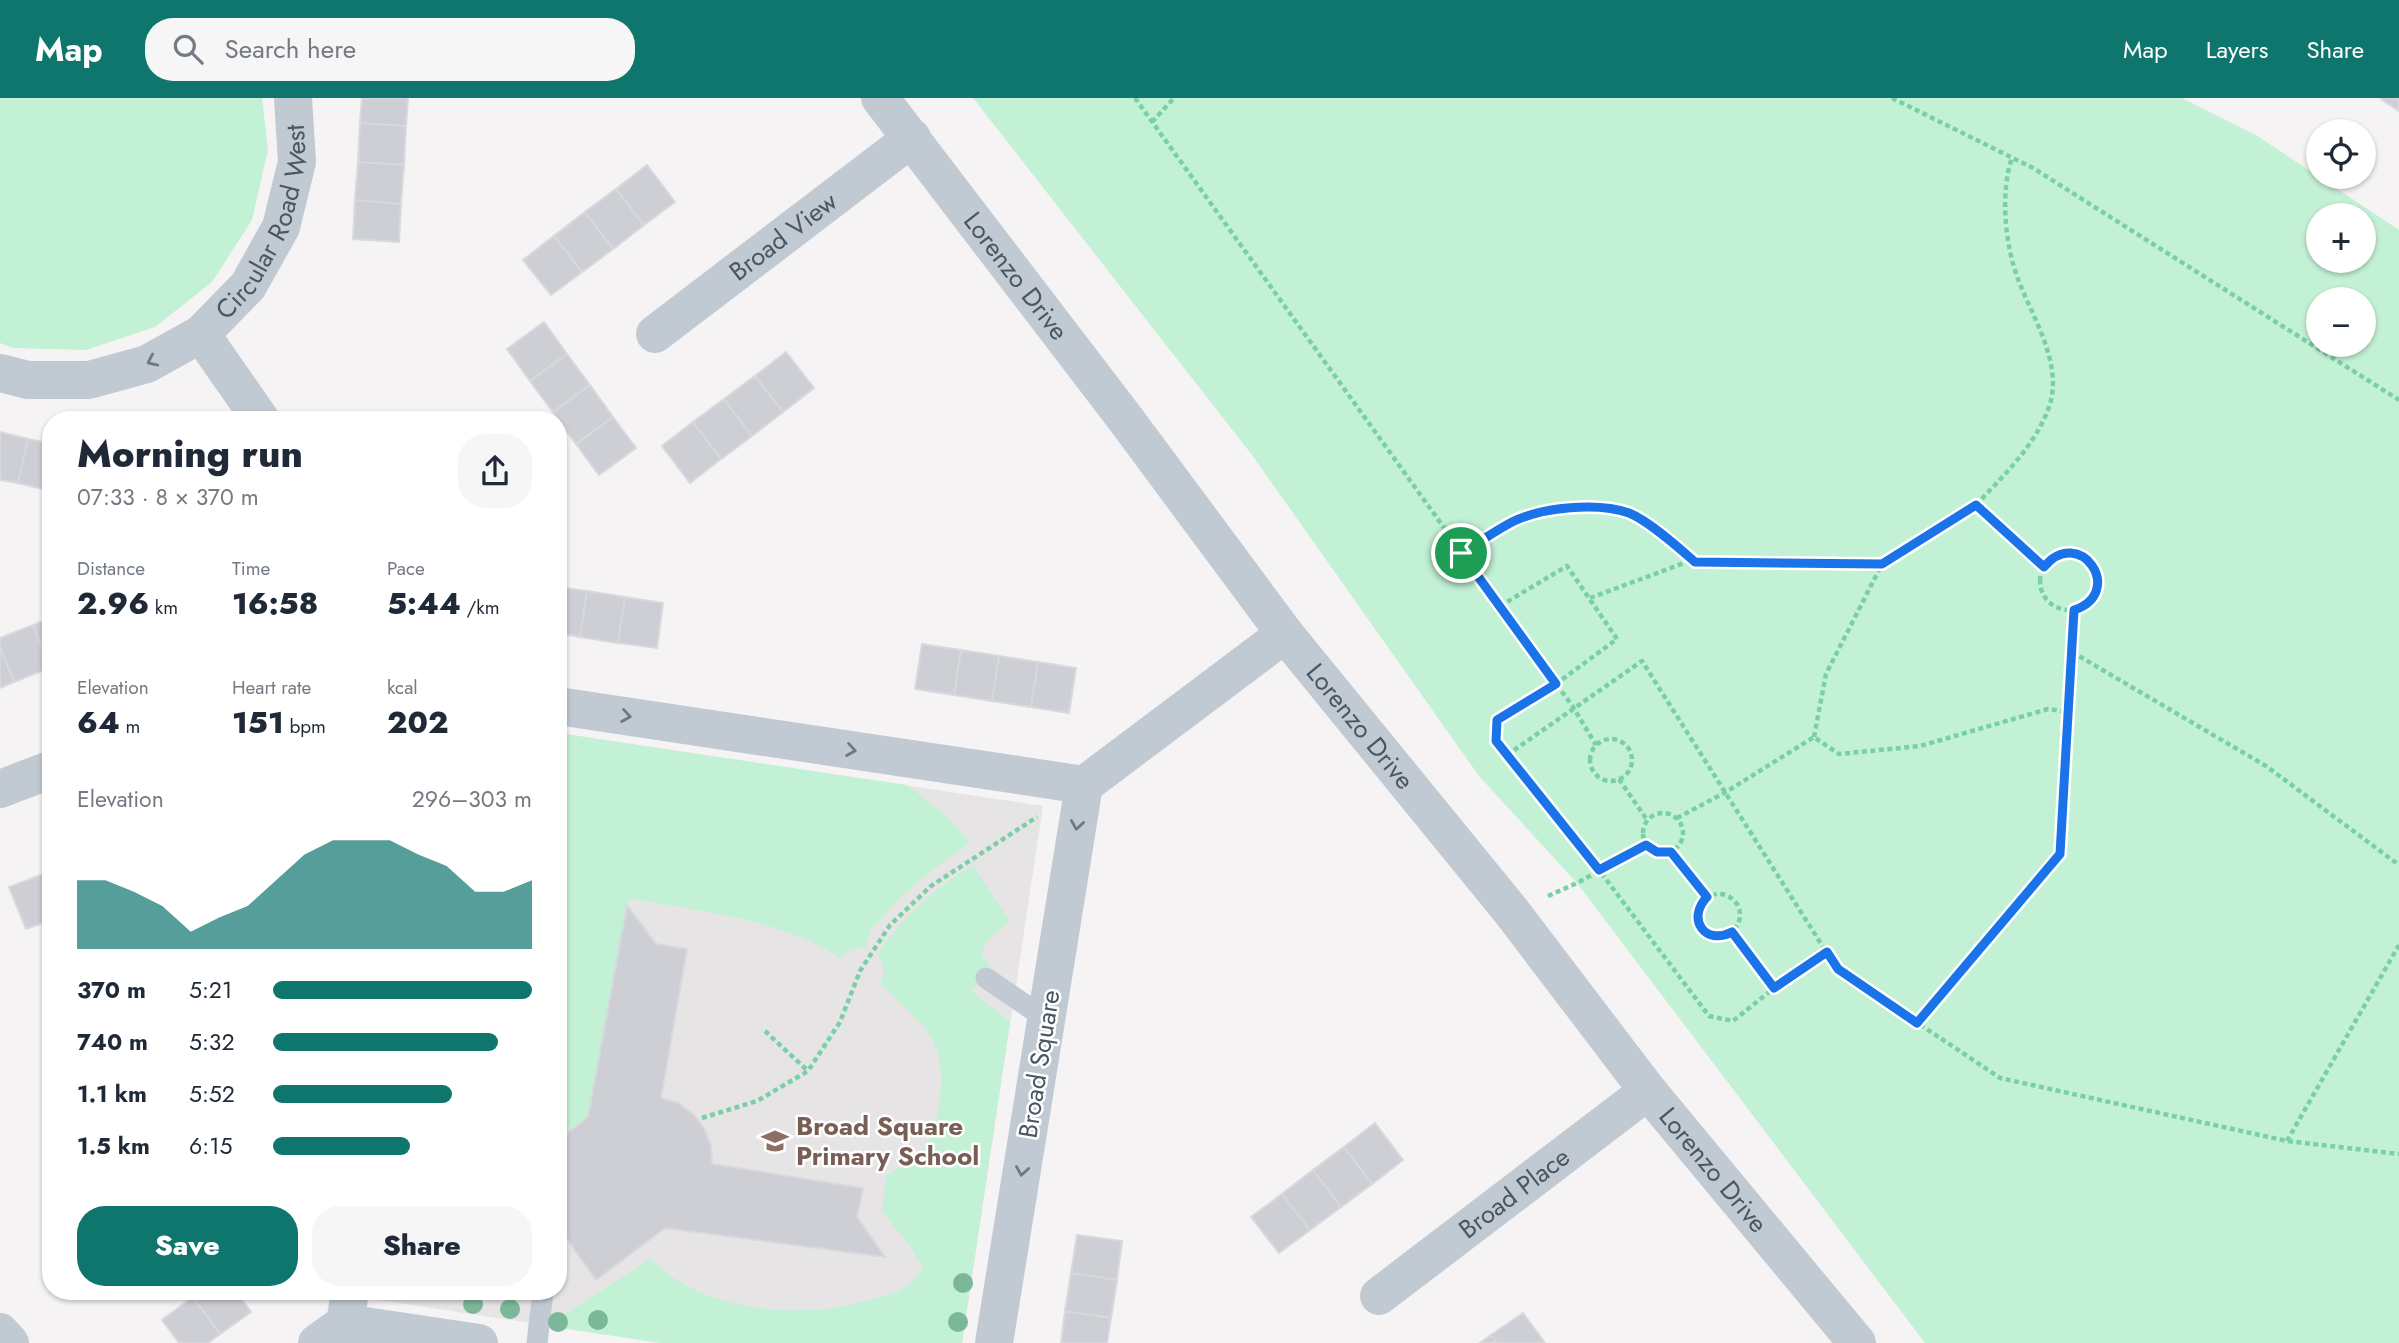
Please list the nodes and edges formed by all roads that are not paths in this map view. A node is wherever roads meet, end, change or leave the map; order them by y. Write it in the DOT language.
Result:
graph roads {
  1 [pos="293,98"];
  2 [pos="880,98"];
  3 [pos="912,138"];
  4 [pos="201,334"];
  5 [pos="655,334"];
  6 [pos="0,373"];
  7 [pos="255,411"];
  8 [pos="1284,634"];
  9 [pos="567,707"];
  10 [pos="42,773"];
  11 [pos="1084,785"];
  12 [pos="0,789"];
  13 [pos="986,978"];
  14 [pos="1046,1019"];
  15 [pos="1648,1091"];
  16 [pos="1379,1296"];
  17 [pos="542,1300"];
  18 [pos="338,1319"];
  19 [pos="0,1332"];
  20 [pos="10,1343"];
  21 [pos="479,1343"];
  22 [pos="537,1343"];
  23 [pos="994,1343"];
  24 [pos="1857,1343"];
  1 -- 4 [label="street, Circular Road West"];
  2 -- 3 [label="street, Lorenzo Drive"];
  3 -- 5 [label="street, Broad View"];
  3 -- 8 [label="street, Lorenzo Drive"];
  4 -- 6 [label="street, Circular Road West, one-way"];
  4 -- 7 [label="street, Circular Road West"];
  8 -- 11 [label="street"];
  8 -- 15 [label="street, Lorenzo Drive"];
  9 -- 11 [label="street, one-way"];
  10 -- 12 [label="street"];
  11 -- 14 [label="street, Broad Square, one-way"];
  13 -- 14 [label="lane"];
  14 -- 23 [label="street, Broad Square, one-way"];
  15 -- 16 [label="street, Broad Place"];
  15 -- 24 [label="street, Lorenzo Drive"];
  17 -- 22 [label="lane"];
  18 -- 21 [label="street"];
  19 -- 20 [label="street"];
}
